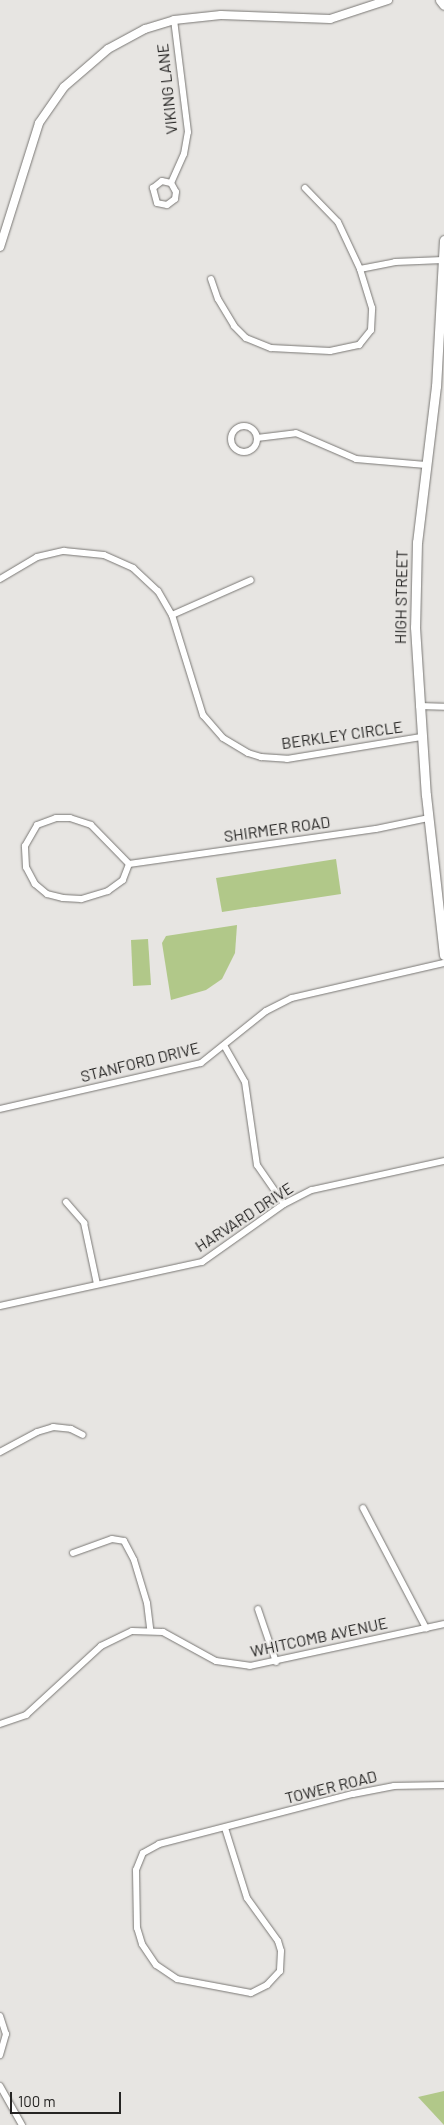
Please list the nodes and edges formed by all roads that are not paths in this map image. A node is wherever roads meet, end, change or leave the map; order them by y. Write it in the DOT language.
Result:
graph roads {
  1 [pos="373,0"];
  2 [pos="388,0"];
  3 [pos="440,0"];
  4 [pos="444,5"];
  5 [pos="367,9"];
  6 [pos="174,20"];
  7 [pos="171,183"];
  8 [pos="305,188"];
  9 [pos="444,240"];
  10 [pos="0,247"];
  11 [pos="443,260"];
  12 [pos="360,269"];
  13 [pos="211,279"];
  14 [pos="257,438"];
  15 [pos="426,465"];
  16 [pos="0,578"];
  17 [pos="251,580"];
  18 [pos="172,615"];
  19 [pos="419,706"];
  20 [pos="444,707"];
  21 [pos="421,737"];
  22 [pos="428,818"];
  23 [pos="129,864"];
  24 [pos="441,899"];
  25 [pos="444,955"];
  26 [pos="444,963"];
  27 [pos="225,1047"];
  28 [pos="0,1109"];
  29 [pos="444,1161"];
  30 [pos="66,1202"];
  31 [pos="284,1204"];
  32 [pos="97,1284"];
  33 [pos="0,1306"];
  34 [pos="83,1435"];
  35 [pos="0,1452"];
  36 [pos="363,1508"];
  37 [pos="72,1553"];
  38 [pos="258,1609"];
  39 [pos="444,1624"];
  40 [pos="426,1628"];
  41 [pos="150,1629"];
  42 [pos="276,1662"];
  43 [pos="0,1724"];
  44 [pos="444,1785"];
  45 [pos="225,1828"];
  46 [pos="0,2016"];
  47 [pos="0,2055"];
  48 [pos="0,2086"];
  49 [pos="22,2125"];
  1 -- 5 [label="street"];
  2 -- 5 [label="street"];
  3 -- 4 [label="main road"];
  5 -- 6 [label="street"];
  6 -- 7 [label="street, VIKING LANE"];
  6 -- 10 [label="street"];
  8 -- 12 [label="street"];
  9 -- 11 [label="main road, HIGH STREET"];
  11 -- 12 [label="street"];
  11 -- 15 [label="main road, HIGH STREET"];
  12 -- 13 [label="street"];
  14 -- 14 [label="street"];
  14 -- 15 [label="street"];
  15 -- 19 [label="main road, HIGH STREET"];
  16 -- 18 [label="street, BERKLEY CIRCLE"];
  17 -- 18 [label="street"];
  18 -- 21 [label="street, BERKLEY CIRCLE"];
  19 -- 20 [label="street"];
  19 -- 21 [label="main road, HIGH STREET"];
  21 -- 22 [label="main road, HIGH STREET"];
  22 -- 23 [label="street, SHIRMER ROAD"];
  22 -- 24 [label="main road, HIGH STREET"];
  23 -- 23 [label="street"];
  24 -- 25 [label="main road, HIGH STREET"];
  26 -- 27 [label="street, STANFORD DRIVE"];
  27 -- 28 [label="street, STANFORD DRIVE"];
  27 -- 31 [label="street"];
  29 -- 31 [label="street, HARVARD DRIVE"];
  30 -- 32 [label="street"];
  31 -- 32 [label="street, HARVARD DRIVE"];
  32 -- 33 [label="street, HARVARD DRIVE"];
  34 -- 35 [label="street"];
  36 -- 40 [label="street"];
  37 -- 41 [label="street"];
  38 -- 42 [label="street"];
  39 -- 40 [label="street, WHITCOMB AVENUE"];
  40 -- 42 [label="street, WHITCOMB AVENUE"];
  41 -- 42 [label="street, WHITCOMB AVENUE"];
  41 -- 43 [label="street, WHITCOMB AVENUE"];
  44 -- 45 [label="street, TOWER ROAD"];
  45 -- 45 [label="street, TOWER ROAD"];
  46 -- 47 [label="street"];
  48 -- 49 [label="street"];
}
